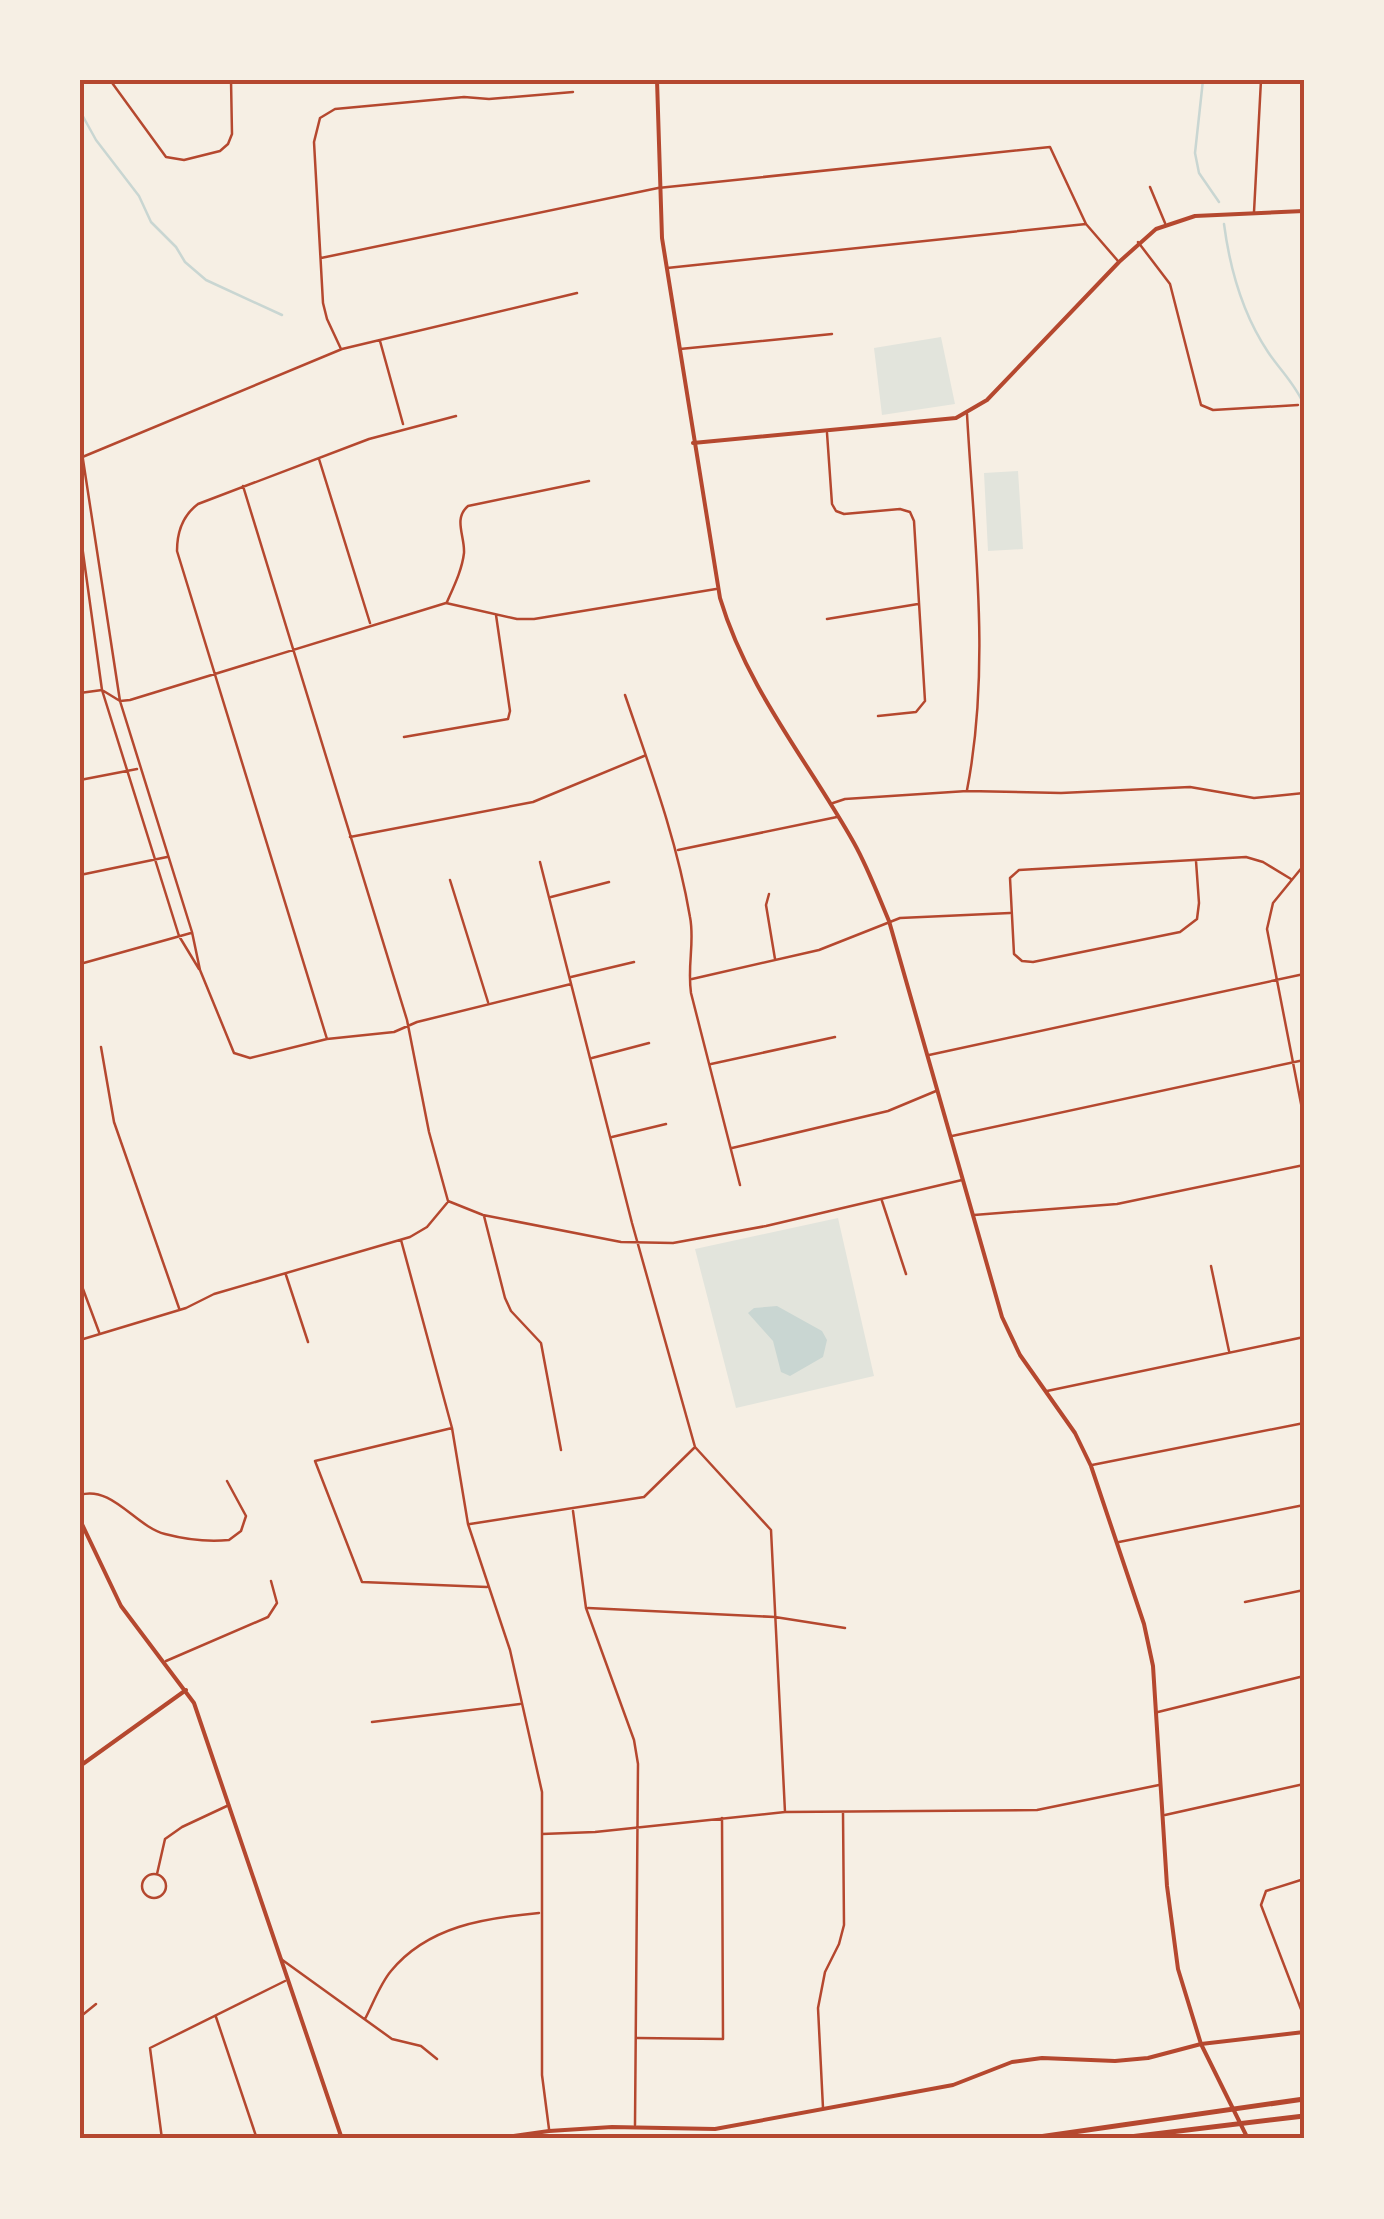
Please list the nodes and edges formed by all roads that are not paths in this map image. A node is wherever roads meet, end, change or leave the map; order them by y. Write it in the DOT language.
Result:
graph roads {
  1 [pos="110,80"];
  2 [pos="230,80"];
  3 [pos="657,80"];
  4 [pos="1261,80"];
  5 [pos="574,92"];
  6 [pos="658,188"];
  7 [pos="1150,188"];
  8 [pos="1304,211"];
  9 [pos="1254,213"];
  10 [pos="1086,224"];
  11 [pos="1165,224"];
  12 [pos="1138,242"];
  13 [pos="321,258"];
  14 [pos="1118,262"];
  15 [pos="666,268"];
  16 [pos="577,294"];
  17 [pos="832,334"];
  18 [pos="380,339"];
  19 [pos="678,349"];
  20 [pos="342,350"];
  21 [pos="1298,405"];
  22 [pos="966,413"];
  23 [pos="456,416"];
  24 [pos="404,428"];
  25 [pos="827,432"];
  26 [pos="80,440"];
  27 [pos="693,443"];
  28 [pos="81,457"];
  29 [pos="318,458"];
  30 [pos="589,481"];
  31 [pos="243,486"];
  32 [pos="80,531"];
  33 [pos="717,588"];
  34 [pos="446,603"];
  35 [pos="920,604"];
  36 [pos="496,613"];
  37 [pos="827,619"];
  38 [pos="370,625"];
  39 [pos="294,650"];
  40 [pos="215,674"];
  41 [pos="102,690"];
  42 [pos="80,694"];
  43 [pos="625,695"];
  44 [pos="120,701"];
  45 [pos="878,716"];
  46 [pos="404,737"];
  47 [pos="645,755"];
  48 [pos="140,769"];
  49 [pos="128,772"];
  50 [pos="80,780"];
  51 [pos="967,792"];
  52 [pos="1304,793"];
  53 [pos="830,804"];
  54 [pos="838,817"];
  55 [pos="350,837"];
  56 [pos="678,850"];
  57 [pos="168,856"];
  58 [pos="154,861"];
  59 [pos="1196,861"];
  60 [pos="540,862"];
  61 [pos="1304,865"];
  62 [pos="80,875"];
  63 [pos="1291,879"];
  64 [pos="450,880"];
  65 [pos="609,882"];
  66 [pos="768,894"];
  67 [pos="550,897"];
  68 [pos="1011,913"];
  69 [pos="889,922"];
  70 [pos="192,932"];
  71 [pos="179,936"];
  72 [pos="775,961"];
  73 [pos="634,962"];
  74 [pos="80,964"];
  75 [pos="200,970"];
  76 [pos="1304,974"];
  77 [pos="570,978"];
  78 [pos="689,980"];
  79 [pos="1275,980"];
  80 [pos="571,984"];
  81 [pos="488,1004"];
  82 [pos="408,1029"];
  83 [pos="835,1037"];
  84 [pos="328,1039"];
  85 [pos="649,1043"];
  86 [pos="101,1048"];
  87 [pos="928,1056"];
  88 [pos="590,1058"];
  89 [pos="1304,1060"];
  90 [pos="1293,1062"];
  91 [pos="710,1064"];
  92 [pos="937,1091"];
  93 [pos="1304,1119"];
  94 [pos="666,1124"];
  95 [pos="950,1136"];
  96 [pos="611,1138"];
  97 [pos="730,1148"];
  98 [pos="1304,1164"];
  99 [pos="962,1180"];
  100 [pos="740,1185"];
  101 [pos="882,1200"];
  102 [pos="448,1202"];
  103 [pos="483,1214"];
  104 [pos="972,1215"];
  105 [pos="401,1240"];
  106 [pos="638,1243"];
  107 [pos="1210,1266"];
  108 [pos="286,1274"];
  109 [pos="906,1274"];
  110 [pos="80,1281"];
  111 [pos="180,1310"];
  112 [pos="100,1334"];
  113 [pos="1304,1337"];
  114 [pos="80,1340"];
  115 [pos="308,1342"];
  116 [pos="1229,1352"];
  117 [pos="1046,1391"];
  118 [pos="1304,1422"];
  119 [pos="452,1428"];
  120 [pos="695,1447"];
  121 [pos="560,1450"];
  122 [pos="1091,1466"];
  123 [pos="227,1481"];
  124 [pos="80,1495"];
  125 [pos="1304,1505"];
  126 [pos="572,1510"];
  127 [pos="80,1520"];
  128 [pos="468,1524"];
  129 [pos="88,1540"];
  130 [pos="1118,1543"];
  131 [pos="80,1544"];
  132 [pos="271,1581"];
  133 [pos="489,1587"];
  134 [pos="1304,1590"];
  135 [pos="1245,1602"];
  136 [pos="586,1608"];
  137 [pos="774,1617"];
  138 [pos="846,1628"];
  139 [pos="164,1661"];
  140 [pos="1304,1676"];
  141 [pos="186,1690"];
  142 [pos="522,1704"];
  143 [pos="1156,1713"];
  144 [pos="372,1722"];
  145 [pos="80,1766"];
  146 [pos="1304,1784"];
  147 [pos="1161,1785"];
  148 [pos="230,1805"];
  149 [pos="843,1811"];
  150 [pos="785,1812"];
  151 [pos="1164,1815"];
  152 [pos="722,1816"];
  153 [pos="638,1827"];
  154 [pos="542,1834"];
  155 [pos="157,1874"];
  156 [pos="1304,1879"];
  157 [pos="542,1913"];
  158 [pos="280,1958"];
  159 [pos="287,1980"];
  160 [pos="96,2004"];
  161 [pos="215,2016"];
  162 [pos="80,2017"];
  163 [pos="1304,2017"];
  164 [pos="365,2019"];
  165 [pos="1304,2032"];
  166 [pos="638,2038"];
  167 [pos="1201,2044"];
  168 [pos="437,2059"];
  169 [pos="1304,2099"];
  170 [pos="823,2108"];
  171 [pos="1304,2116"];
  172 [pos="635,2127"];
  173 [pos="549,2131"];
  174 [pos="162,2139"];
  175 [pos="257,2139"];
  176 [pos="342,2139"];
  177 [pos="491,2139"];
  178 [pos="1025,2139"];
  179 [pos="1112,2139"];
  180 [pos="1248,2139"];
  1 -- 2 [label="street"];
  3 -- 6 [label="street"];
  4 -- 9 [label="street"];
  5 -- 13 [label="street"];
  6 -- 10 [label="street"];
  6 -- 13 [label="street"];
  6 -- 15 [label="street"];
  7 -- 11 [label="street"];
  8 -- 9 [label="street"];
  9 -- 11 [label="street"];
  10 -- 14 [label="street"];
  10 -- 15 [label="street"];
  11 -- 12 [label="street"];
  12 -- 14 [label="street"];
  12 -- 21 [label="street"];
  13 -- 20 [label="street"];
  14 -- 22 [label="street"];
  15 -- 19 [label="street"];
  16 -- 18 [label="street"];
  17 -- 19 [label="street"];
  18 -- 20 [label="street"];
  18 -- 24 [label="street"];
  19 -- 27 [label="street"];
  20 -- 28 [label="street"];
  22 -- 25 [label="street"];
  22 -- 51 [label="street"];
  23 -- 24 [label="street"];
  24 -- 29 [label="street"];
  25 -- 27 [label="street"];
  25 -- 35 [label="street"];
  26 -- 28 [label="street"];
  27 -- 33 [label="street"];
  28 -- 44 [label="street"];
  29 -- 31 [label="street"];
  29 -- 38 [label="street"];
  30 -- 34 [label="street"];
  31 -- 39 [label="street"];
  31 -- 40 [label="street"];
  32 -- 41 [label="street"];
  33 -- 36 [label="street"];
  33 -- 53 [label="street"];
  34 -- 36 [label="street"];
  34 -- 38 [label="street"];
  35 -- 37 [label="street"];
  35 -- 45 [label="street"];
  36 -- 46 [label="street"];
  38 -- 39 [label="street"];
  39 -- 40 [label="street"];
  39 -- 55 [label="street"];
  40 -- 44 [label="street"];
  40 -- 84 [label="street"];
  41 -- 42 [label="street"];
  41 -- 44 [label="street"];
  41 -- 49 [label="street"];
  43 -- 47 [label="street"];
  44 -- 48 [label="street"];
  47 -- 55 [label="street"];
  47 -- 56 [label="street"];
  48 -- 49 [label="street"];
  48 -- 57 [label="street"];
  49 -- 50 [label="street"];
  49 -- 58 [label="street"];
  51 -- 52 [label="street"];
  51 -- 53 [label="street"];
  53 -- 54 [label="street"];
  54 -- 56 [label="street"];
  54 -- 69 [label="street"];
  55 -- 82 [label="street"];
  56 -- 78 [label="street"];
  57 -- 58 [label="street"];
  57 -- 70 [label="street"];
  58 -- 62 [label="street"];
  58 -- 71 [label="street"];
  59 -- 63 [label="street"];
  59 -- 68 [label="street"];
  59 -- 68 [label="street"];
  60 -- 67 [label="street"];
  61 -- 63 [label="street"];
  63 -- 79 [label="street"];
  64 -- 81 [label="street"];
  65 -- 67 [label="street"];
  66 -- 72 [label="street"];
  67 -- 77 [label="street"];
  68 -- 69 [label="street"];
  69 -- 72 [label="street"];
  69 -- 87 [label="street"];
  70 -- 71 [label="street"];
  70 -- 75 [label="street"];
  71 -- 74 [label="street"];
  71 -- 75 [label="street"];
  72 -- 78 [label="street"];
  73 -- 77 [label="street"];
  75 -- 84 [label="street"];
  76 -- 79 [label="street"];
  77 -- 80 [label="street"];
  78 -- 91 [label="street"];
  79 -- 87 [label="street"];
  79 -- 90 [label="street"];
  80 -- 81 [label="street"];
  80 -- 88 [label="street"];
  81 -- 82 [label="street"];
  82 -- 84 [label="street"];
  82 -- 102 [label="street"];
  83 -- 91 [label="street"];
  85 -- 88 [label="street"];
  86 -- 111 [label="street"];
  87 -- 92 [label="street"];
  88 -- 96 [label="street"];
  89 -- 90 [label="street"];
  90 -- 93 [label="street"];
  90 -- 95 [label="street"];
  91 -- 97 [label="street"];
  92 -- 95 [label="street"];
  92 -- 97 [label="street"];
  94 -- 96 [label="street"];
  95 -- 99 [label="street"];
  96 -- 106 [label="street"];
  97 -- 100 [label="street"];
  98 -- 104 [label="street"];
  99 -- 101 [label="street"];
  99 -- 104 [label="street"];
  101 -- 106 [label="street"];
  101 -- 109 [label="street"];
  102 -- 103 [label="street"];
  102 -- 105 [label="street"];
  103 -- 106 [label="street"];
  103 -- 121 [label="street"];
  104 -- 117 [label="street"];
  105 -- 108 [label="street"];
  105 -- 119 [label="street"];
  106 -- 120 [label="street"];
  107 -- 116 [label="street"];
  108 -- 111 [label="street"];
  108 -- 115 [label="street"];
  110 -- 112 [label="street"];
  111 -- 112 [label="street"];
  112 -- 114 [label="street"];
  113 -- 116 [label="street"];
  116 -- 117 [label="street"];
  117 -- 122 [label="street"];
  118 -- 122 [label="street"];
  119 -- 128 [label="street"];
  119 -- 133 [label="street"];
  120 -- 126 [label="street"];
  120 -- 137 [label="street"];
  122 -- 130 [label="street"];
  123 -- 124 [label="street"];
  125 -- 130 [label="street"];
  126 -- 128 [label="street"];
  126 -- 136 [label="street"];
  127 -- 129 [label="street"];
  128 -- 133 [label="street"];
  129 -- 131 [label="street"];
  129 -- 139 [label="street"];
  130 -- 143 [label="street"];
  132 -- 139 [label="street"];
  133 -- 142 [label="street"];
  134 -- 135 [label="street"];
  136 -- 137 [label="street"];
  136 -- 153 [label="street"];
  137 -- 138 [label="street"];
  137 -- 150 [label="street"];
  139 -- 141 [label="street"];
  140 -- 143 [label="street"];
  141 -- 145 [label="street"];
  141 -- 148 [label="street"];
  142 -- 144 [label="street"];
  142 -- 154 [label="street"];
  143 -- 147 [label="street"];
  146 -- 151 [label="street"];
  147 -- 149 [label="street"];
  147 -- 151 [label="street"];
  148 -- 155 [label="street"];
  148 -- 158 [label="street"];
  149 -- 150 [label="street"];
  149 -- 170 [label="street"];
  150 -- 152 [label="street"];
  151 -- 167 [label="street"];
  152 -- 153 [label="street"];
  152 -- 166 [label="street"];
  153 -- 154 [label="street"];
  153 -- 166 [label="street"];
  154 -- 157 [label="street"];
  155 -- 155 [label="street"];
  156 -- 163 [label="street"];
  157 -- 164 [label="street"];
  157 -- 173 [label="street"];
  158 -- 159 [label="street"];
  158 -- 164 [label="street"];
  159 -- 161 [label="street"];
  159 -- 176 [label="street"];
  160 -- 162 [label="street"];
  161 -- 174 [label="street"];
  161 -- 175 [label="street"];
  164 -- 168 [label="street"];
  165 -- 167 [label="street"];
  166 -- 172 [label="street"];
  167 -- 170 [label="street"];
  167 -- 180 [label="street"];
  169 -- 178 [label="highway"];
  170 -- 172 [label="street"];
  171 -- 179 [label="highway"];
  172 -- 173 [label="street"];
  173 -- 177 [label="street"];
}
